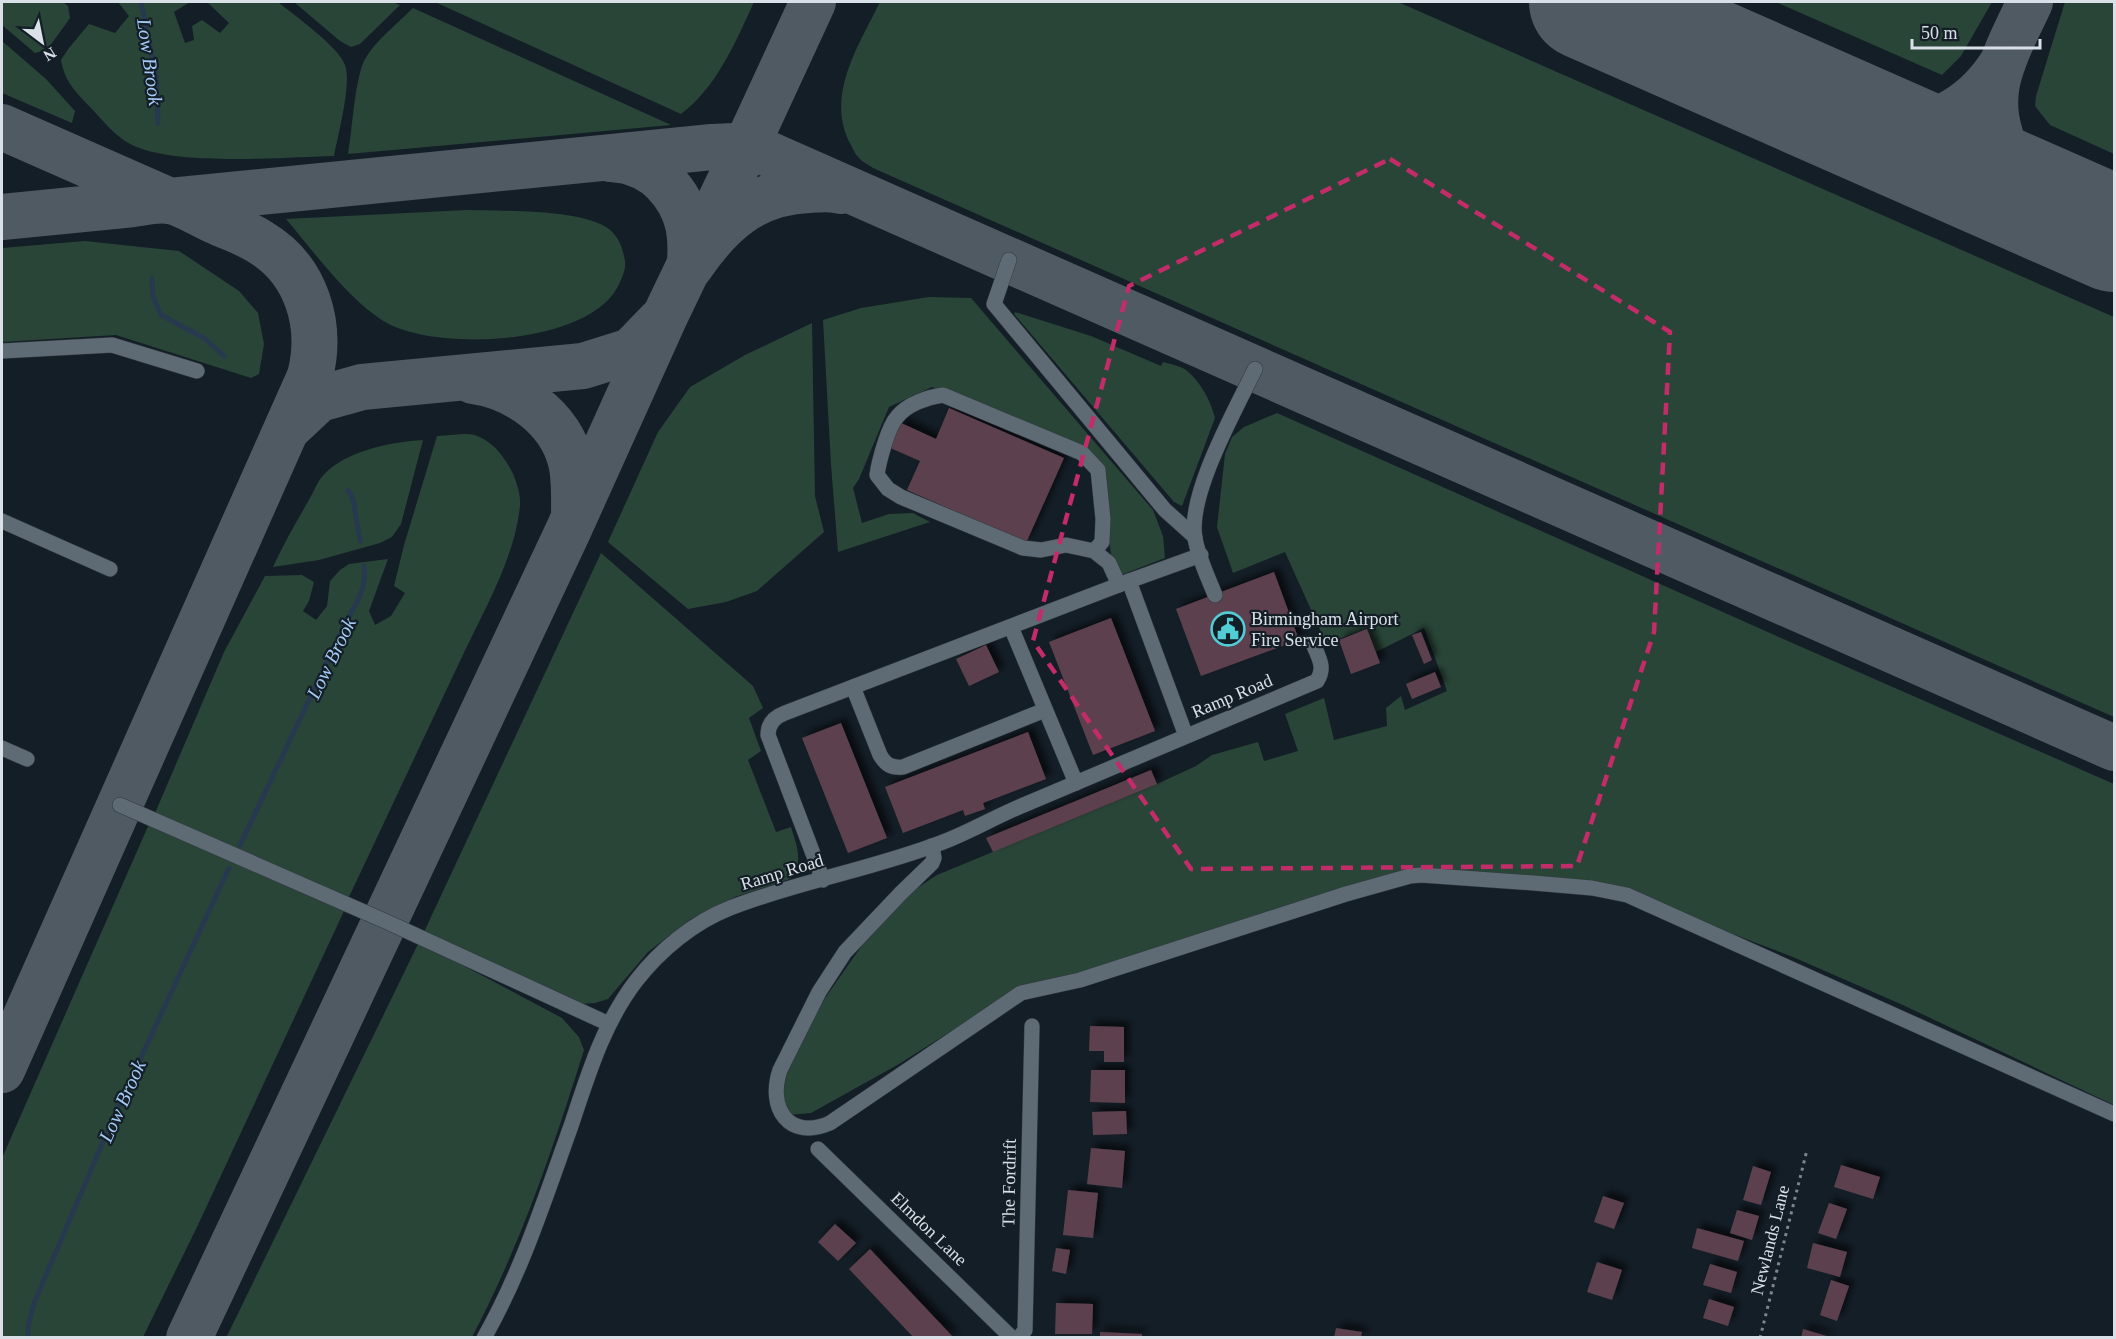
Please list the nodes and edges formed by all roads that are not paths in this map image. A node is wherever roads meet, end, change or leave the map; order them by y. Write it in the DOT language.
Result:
graph roads {
  1 [pos="1009,260"];
  2 [pos="2,351"];
  3 [pos="1255,369"];
  4 [pos="197,371"];
  5 [pos="2,521"];
  6 [pos="1195,537"];
  7 [pos="1094,551"];
  8 [pos="1201,555"];
  9 [pos="110,569"];
  10 [pos="1124,583"];
  11 [pos="1215,595"];
  12 [pos="1011,627"];
  13 [pos="1314,646"];
  14 [pos="853,687"];
  15 [pos="1046,710"];
  16 [pos="1186,736"];
  17 [pos="2,747"];
  18 [pos="27,759"];
  19 [pos="1076,783"];
  20 [pos="120,805"];
  21 [pos="932,846"];
  22 [pos="823,880"];
  23 [pos="609,1024"];
  24 [pos="1032,1026"];
  25 [pos="2115,1114"];
  26 [pos="818,1149"];
  27 [pos="484,1338"];
  28 [pos="1012,1338"];
  29 [pos="1019,1338"];
  1 -- 6 [label="street"];
  2 -- 4 [label="street"];
  3 -- 6 [label="street"];
  5 -- 9 [label="street"];
  6 -- 8 [label="street"];
  7 -- 7 [label="street"];
  7 -- 10 [label="street"];
  8 -- 10 [label="street"];
  8 -- 11 [label="street"];
  10 -- 12 [label="street"];
  10 -- 16 [label="street"];
  12 -- 14 [label="street"];
  12 -- 15 [label="street"];
  13 -- 16 [label="street, Ramp Road"];
  14 -- 15 [label="street"];
  14 -- 22 [label="street"];
  15 -- 19 [label="street"];
  16 -- 19 [label="street, Ramp Road"];
  17 -- 18 [label="street"];
  19 -- 21 [label="street, Ramp Road"];
  20 -- 23 [label="street"];
  21 -- 22 [label="street, Ramp Road"];
  21 -- 25 [label="street"];
  22 -- 23 [label="street, Ramp Road"];
  23 -- 27 [label="street, Ramp Road"];
  24 -- 29 [label="street, The Fordrift"];
  26 -- 28 [label="street, Elmdon Lane"];
}
